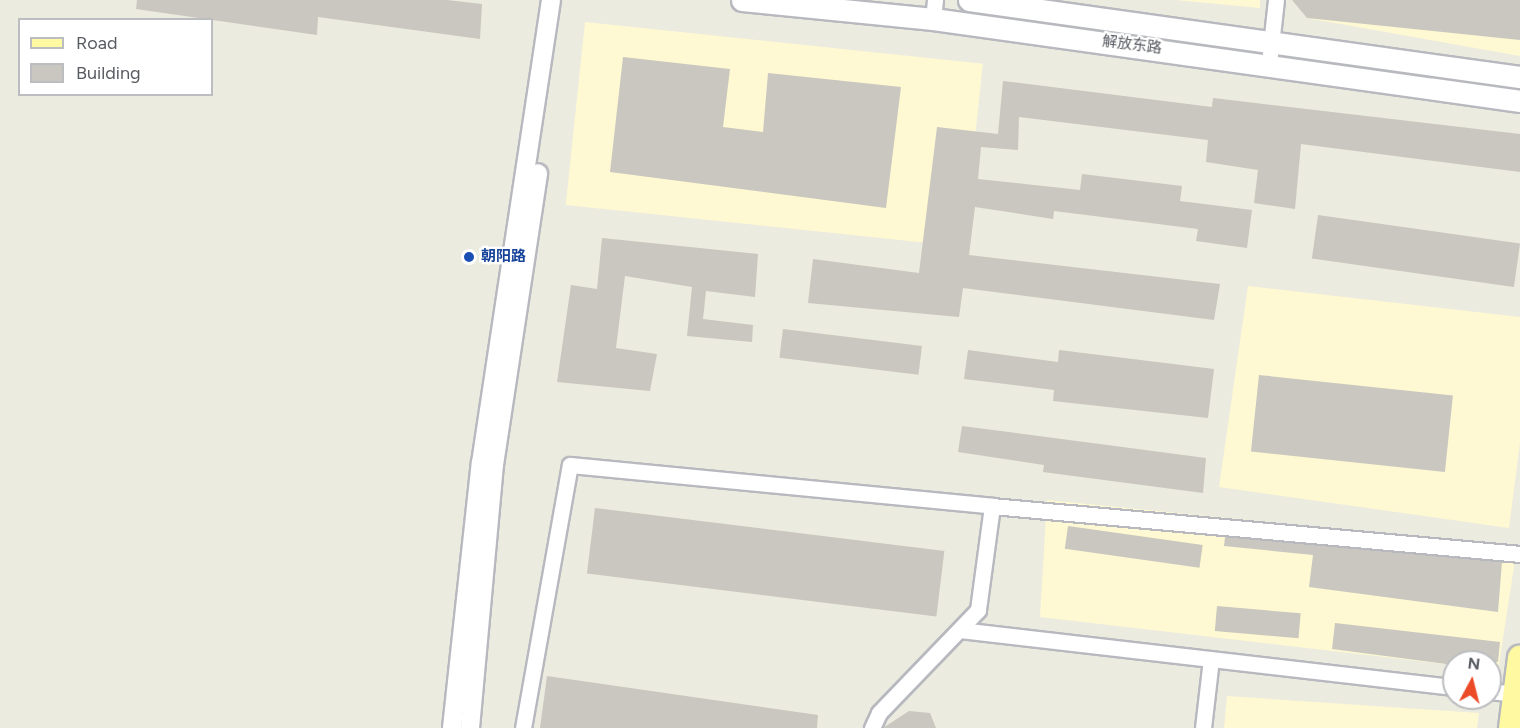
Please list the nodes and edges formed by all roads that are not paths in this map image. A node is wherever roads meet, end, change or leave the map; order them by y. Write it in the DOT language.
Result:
graph roads {
  1 [pos="551,0"];
  2 [pos="563,0"];
  3 [pos="742,0"];
  4 [pos="969,0"];
  5 [pos="1276,0"];
  6 [pos="934,10"];
  7 [pos="1271,39"];
  8 [pos="1269,63"];
  9 [pos="1520,77"];
  10 [pos="1520,100"];
  11 [pos="992,506"];
  12 [pos="1520,554"];
  13 [pos="960,630"];
  14 [pos="1520,658"];
  15 [pos="1211,659"];
  16 [pos="1442,686"];
  17 [pos="1502,692"];
  18 [pos="1515,694"];
  19 [pos="452,728"];
  20 [pos="470,728"];
  21 [pos="523,728"];
  22 [pos="872,728"];
  23 [pos="1203,728"];
  24 [pos="1511,728"];
  1 -- 19 [label="street"];
  2 -- 20 [label="street"];
  3 -- 6 [label="main road, 解放东路"];
  4 -- 7 [label="main road, 解放东路"];
  5 -- 7 [label="street"];
  6 -- 8 [label="main road, 解放东路"];
  7 -- 8 [label="street"];
  7 -- 9 [label="main road, 解放东路"];
  8 -- 10 [label="main road, 解放东路"];
  11 -- 12 [label="street"];
  11 -- 13 [label="street"];
  11 -- 21 [label="street"];
  13 -- 15 [label="street"];
  13 -- 22 [label="street"];
  14 -- 18 [label="main road"];
  15 -- 16 [label="street"];
  15 -- 23 [label="street"];
  17 -- 18 [label="street"];
  18 -- 24 [label="main road"];
}
